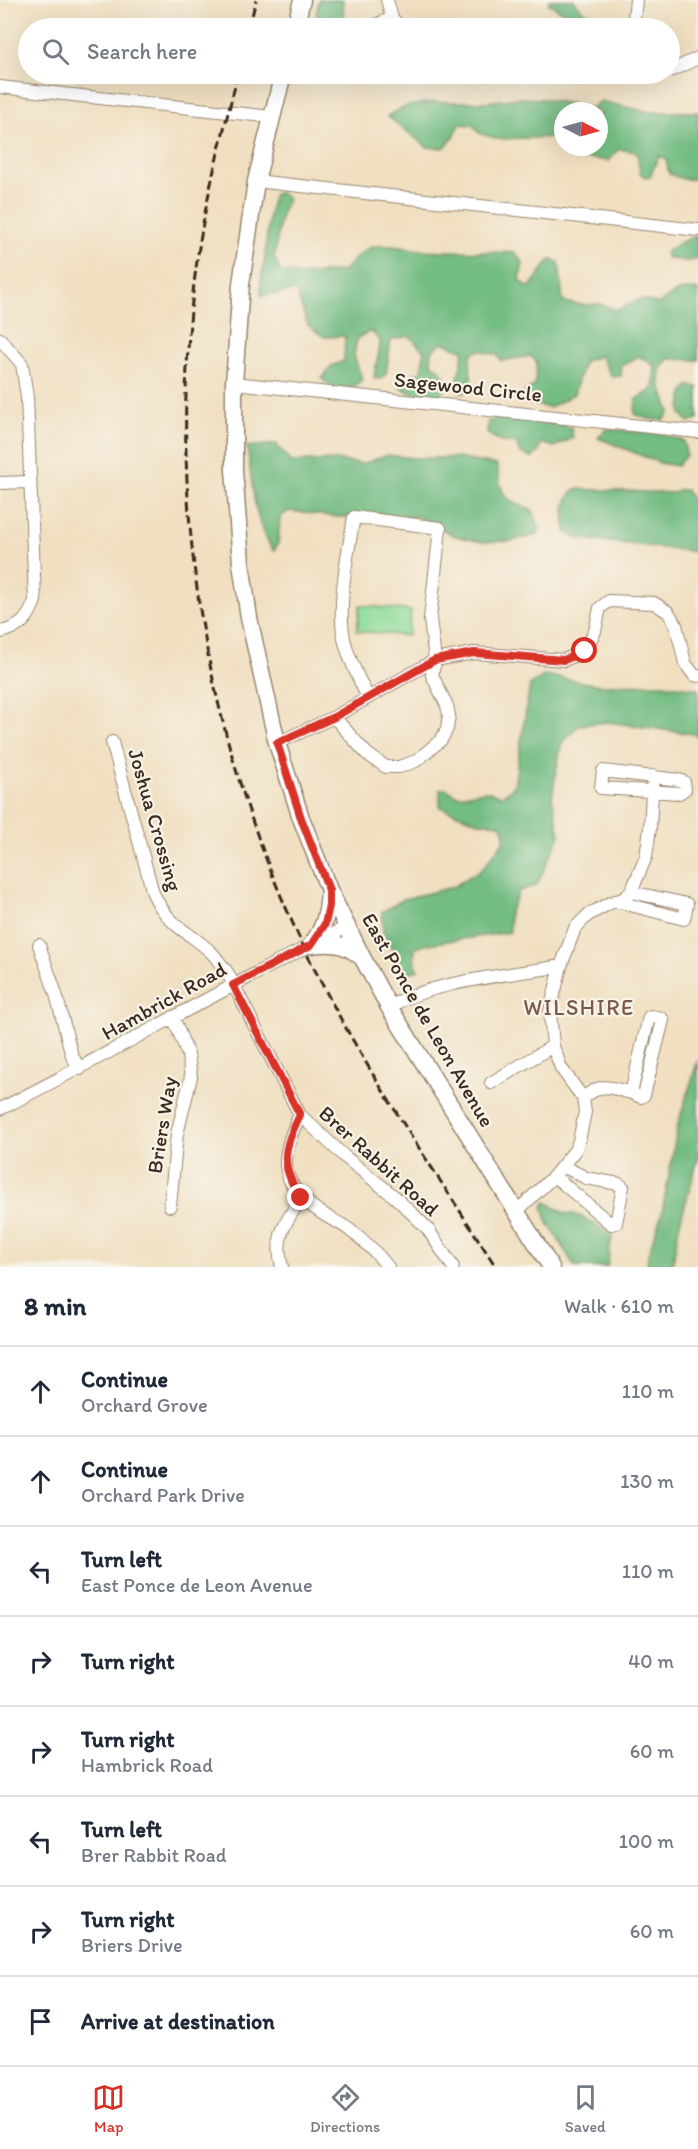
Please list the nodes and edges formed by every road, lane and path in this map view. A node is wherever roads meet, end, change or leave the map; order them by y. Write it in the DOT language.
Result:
graph roads {
  1 [pos="302,0"];
  2 [pos="387,0"];
  3 [pos="636,0"];
  4 [pos="298,18"];
  5 [pos="392,18"];
  6 [pos="634,18"];
  7 [pos="698,58"];
  8 [pos="680,66"];
  9 [pos="280,84"];
  10 [pos="0,87"];
  11 [pos="272,117"];
  12 [pos="256,181"];
  13 [pos="698,230"];
  14 [pos="0,339"];
  15 [pos="234,383"];
  16 [pos="698,432"];
  17 [pos="30,482"];
  18 [pos="0,483"];
  19 [pos="0,632"];
  20 [pos="435,660"];
  21 [pos="698,676"];
  22 [pos="368,698"];
  23 [pos="334,717"];
  24 [pos="112,742"];
  25 [pos="277,743"];
  26 [pos="653,776"];
  27 [pos="651,792"];
  28 [pos="329,890"];
  29 [pos="631,892"];
  30 [pos="615,902"];
  31 [pos="347,927"];
  32 [pos="39,945"];
  33 [pos="311,945"];
  34 [pos="362,957"];
  35 [pos="561,966"];
  36 [pos="233,985"];
  37 [pos="389,1007"];
  38 [pos="173,1017"];
  39 [pos="553,1046"];
  40 [pos="80,1069"];
  41 [pos="490,1083"];
  42 [pos="631,1093"];
  43 [pos="583,1098"];
  44 [pos="0,1110"];
  45 [pos="300,1115"];
  46 [pos="559,1171"];
  47 [pos="301,1198"];
  48 [pos="170,1206"];
  49 [pos="515,1213"];
  50 [pos="282,1267"];
  51 [pos="388,1267"];
  52 [pos="453,1267"];
  53 [pos="550,1267"];
  1 -- 4 [label="main road"];
  2 -- 5 [label="street"];
  3 -- 6 [label="street"];
  7 -- 8 [label="street"];
  9 -- 11 [label="main road, East Ponce de Leon Avenue"];
  10 -- 11 [label="street"];
  11 -- 12 [label="main road, East Ponce de Leon Avenue"];
  12 -- 13 [label="street"];
  12 -- 15 [label="main road, East Ponce de Leon Avenue"];
  14 -- 17 [label="street"];
  15 -- 16 [label="street, Sagewood Circle"];
  15 -- 25 [label="main road, East Ponce de Leon Avenue"];
  17 -- 18 [label="street"];
  17 -- 19 [label="street"];
  20 -- 21 [label="street"];
  20 -- 22 [label="street"];
  20 -- 22 [label="street"];
  20 -- 23 [label="street"];
  22 -- 23 [label="street"];
  23 -- 25 [label="street"];
  24 -- 36 [label="street, Joshua Crossing"];
  25 -- 28 [label="main road, East Ponce de Leon Avenue"];
  26 -- 27 [label="street"];
  26 -- 27 [label="street"];
  26 -- 27 [label="street"];
  27 -- 29 [label="street"];
  28 -- 31 [label="main road, East Ponce de Leon Avenue"];
  28 -- 33 [label="main road"];
  29 -- 30 [label="street"];
  29 -- 30 [label="street"];
  30 -- 35 [label="street"];
  31 -- 33 [label="street, Hambrick Road"];
  31 -- 34 [label="main road, East Ponce de Leon Avenue"];
  32 -- 40 [label="street"];
  33 -- 34 [label="main road"];
  33 -- 36 [label="street, Hambrick Road"];
  34 -- 37 [label="main road, East Ponce de Leon Avenue"];
  35 -- 37 [label="street"];
  35 -- 39 [label="street"];
  36 -- 38 [label="street, Hambrick Road"];
  36 -- 45 [label="street, Brer Rabbit Road"];
  37 -- 49 [label="main road, East Ponce de Leon Avenue"];
  38 -- 40 [label="street, Hambrick Road"];
  38 -- 48 [label="street, Briers Way"];
  39 -- 41 [label="street"];
  39 -- 43 [label="street"];
  40 -- 44 [label="street, Hambrick Road"];
  42 -- 42 [label="street"];
  42 -- 43 [label="street"];
  43 -- 46 [label="street"];
  45 -- 47 [label="street"];
  45 -- 52 [label="street, Brer Rabbit Road"];
  46 -- 46 [label="street"];
  46 -- 49 [label="street"];
  47 -- 50 [label="street"];
  47 -- 51 [label="street"];
  49 -- 53 [label="main road, East Ponce de Leon Avenue"];
}
